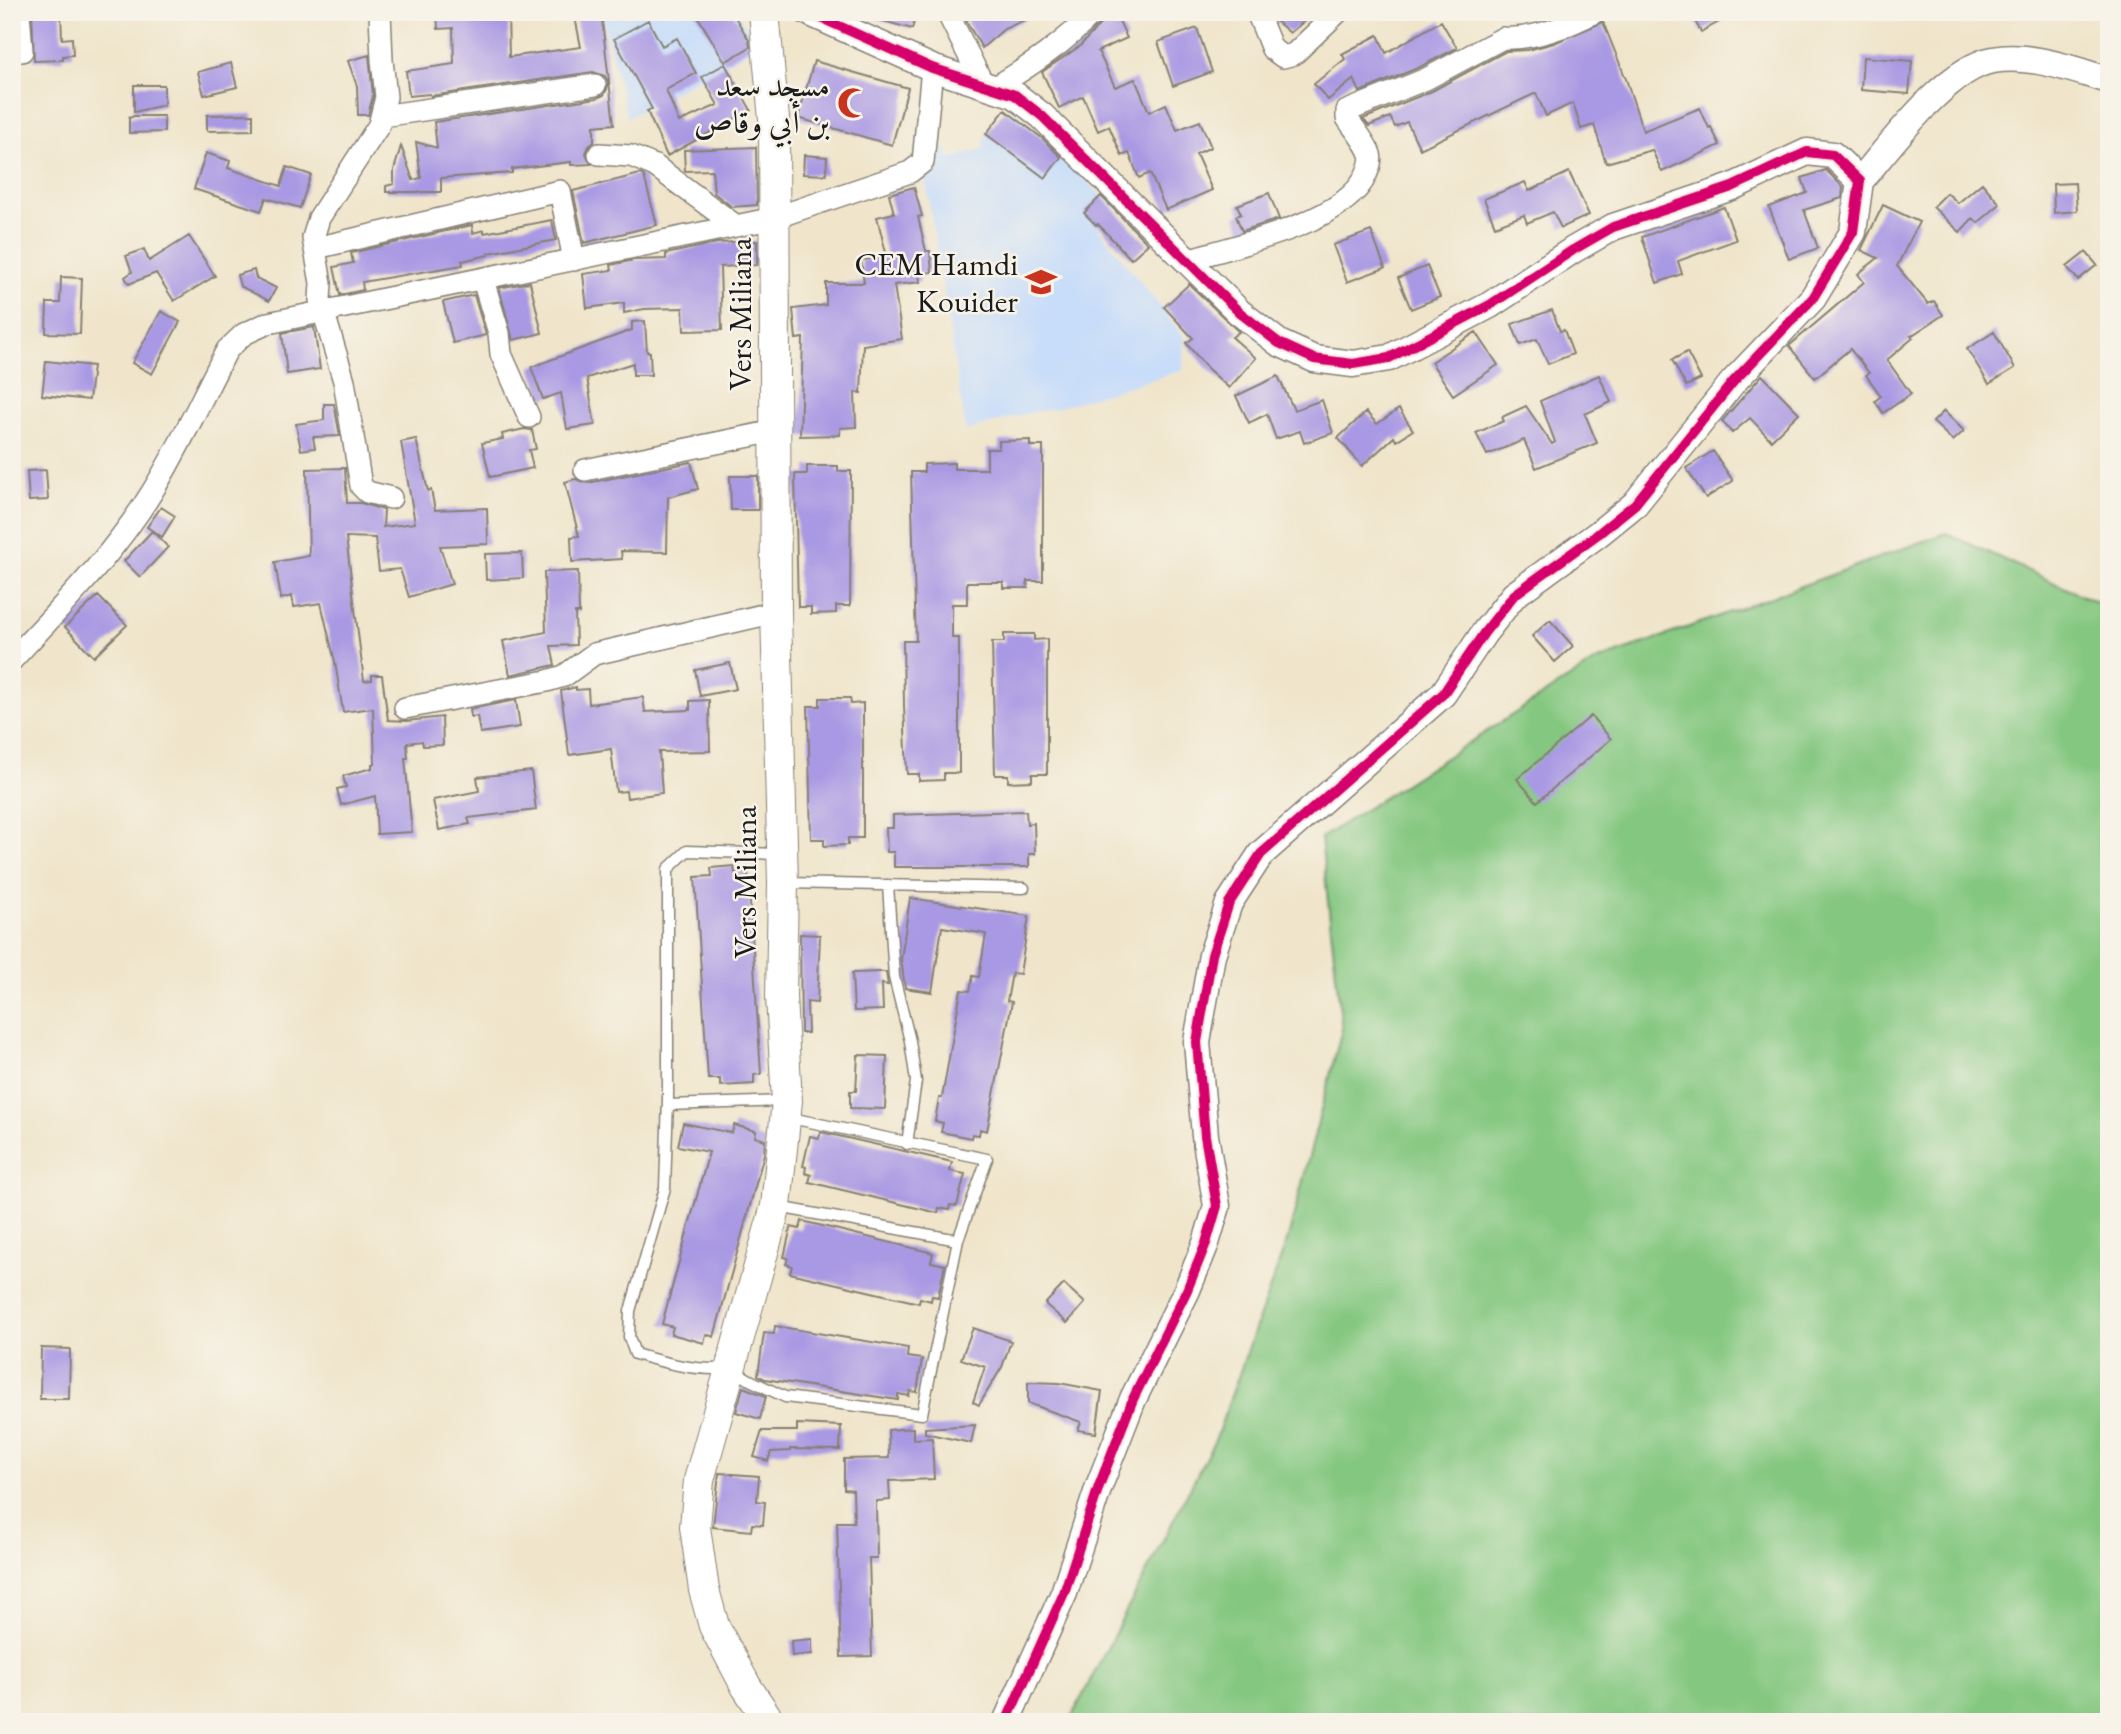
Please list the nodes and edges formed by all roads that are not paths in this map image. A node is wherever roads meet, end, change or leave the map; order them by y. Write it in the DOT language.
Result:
graph roads {
  1 [pos="19,12"];
  2 [pos="380,12"];
  3 [pos="764,12"];
  4 [pos="808,12"];
  5 [pos="1094,12"];
  6 [pos="1257,12"];
  7 [pos="1338,12"];
  8 [pos="1595,12"];
  9 [pos="955,16"];
  10 [pos="22,51"];
  11 [pos="932,68"];
  12 [pos="2109,80"];
  13 [pos="595,85"];
  14 [pos="988,86"];
  15 [pos="382,116"];
  16 [pos="599,155"];
  17 [pos="1860,181"];
  18 [pos="774,218"];
  19 [pos="736,226"];
  20 [pos="316,248"];
  21 [pos="574,260"];
  22 [pos="1186,260"];
  23 [pos="484,280"];
  24 [pos="326,313"];
  25 [pos="529,417"];
  26 [pos="775,431"];
  27 [pos="585,470"];
  28 [pos="391,498"];
  29 [pos="776,612"];
  30 [pos="12,660"];
  31 [pos="405,708"];
  32 [pos="781,854"];
  33 [pos="783,883"];
  34 [pos="888,885"];
  35 [pos="1024,888"];
  36 [pos="668,1105"];
  37 [pos="786,1109"];
  38 [pos="907,1144"];
  39 [pos="776,1206"];
  40 [pos="958,1240"];
  41 [pos="730,1368"];
  42 [pos="770,1722"];
  43 [pos="1006,1722"];
  1 -- 10 [label="street"];
  2 -- 15 [label="street"];
  3 -- 18 [label="main road, Vers Miliana"];
  4 -- 11 [label="street"];
  5 -- 14 [label="street"];
  6 -- 7 [label="street"];
  8 -- 22 [label="street"];
  9 -- 14 [label="street"];
  11 -- 14 [label="street"];
  11 -- 18 [label="street"];
  12 -- 17 [label="street"];
  13 -- 15 [label="street"];
  14 -- 22 [label="street"];
  15 -- 20 [label="street"];
  16 -- 19 [label="street"];
  17 -- 22 [label="street"];
  17 -- 43 [label="street"];
  18 -- 19 [label="street"];
  18 -- 26 [label="main road, Vers Miliana"];
  19 -- 21 [label="street"];
  20 -- 21 [label="street"];
  20 -- 24 [label="street"];
  21 -- 23 [label="street"];
  23 -- 24 [label="street"];
  23 -- 25 [label="street"];
  24 -- 28 [label="street"];
  24 -- 30 [label="street"];
  26 -- 27 [label="street"];
  26 -- 29 [label="main road, Vers Miliana"];
  29 -- 31 [label="street"];
  29 -- 32 [label="main road, Vers Miliana"];
  32 -- 33 [label="main road, Vers Miliana"];
  32 -- 36 [label="lane"];
  33 -- 34 [label="lane"];
  33 -- 37 [label="main road, Vers Miliana"];
  34 -- 35 [label="lane"];
  34 -- 38 [label="lane"];
  36 -- 37 [label="lane"];
  36 -- 41 [label="lane"];
  37 -- 38 [label="lane"];
  37 -- 39 [label="main road, Vers Miliana"];
  38 -- 40 [label="lane"];
  39 -- 40 [label="lane"];
  39 -- 41 [label="main road, Vers Miliana"];
  40 -- 41 [label="lane"];
  41 -- 42 [label="main road, Vers Miliana"];
}
